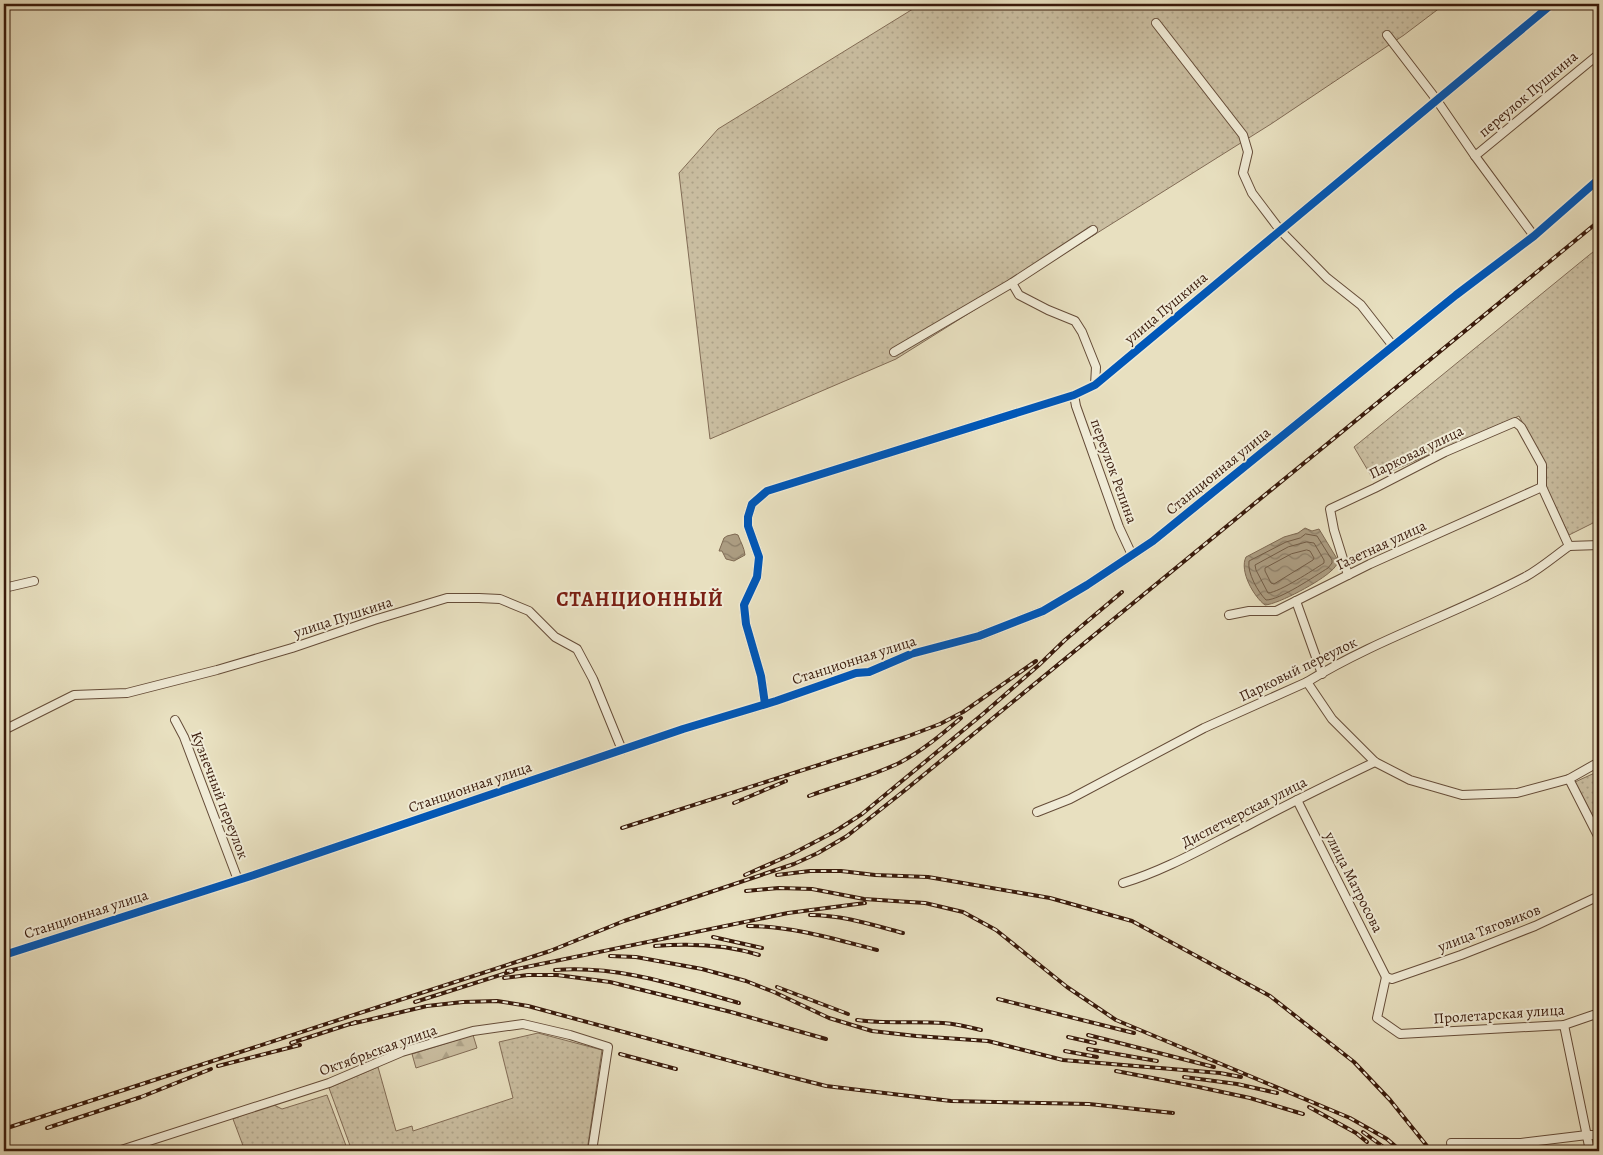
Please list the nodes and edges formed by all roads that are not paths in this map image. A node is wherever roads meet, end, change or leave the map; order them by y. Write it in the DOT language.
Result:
graph roads {
  1 [pos="1552,4"];
  2 [pos="1156,22"];
  3 [pos="1387,35"];
  4 [pos="1599,54"];
  5 [pos="1436,99"];
  6 [pos="1475,156"];
  7 [pos="1599,179"];
  8 [pos="1093,230"];
  9 [pos="1280,230"];
  10 [pos="1534,236"];
  11 [pos="1012,283"];
  12 [pos="1393,346"];
  13 [pos="894,352"];
  14 [pos="1095,385"];
  15 [pos="1074,395"];
  16 [pos="1542,488"];
  17 [pos="1569,546"];
  18 [pos="1599,546"];
  19 [pos="1132,555"];
  20 [pos="1348,575"];
  21 [pos="34,581"];
  22 [pos="4,588"];
  23 [pos="1296,601"];
  24 [pos="1229,614"];
  25 [pos="1322,674"];
  26 [pos="1308,682"];
  27 [pos="765,704"];
  28 [pos="176,720"];
  29 [pos="4,730"];
  30 [pos="622,750"];
  31 [pos="1375,762"];
  32 [pos="1599,762"];
  33 [pos="1569,779"];
  34 [pos="1297,800"];
  35 [pos="1037,812"];
  36 [pos="1599,838"];
  37 [pos="238,880"];
  38 [pos="1123,883"];
  39 [pos="1599,896"];
  40 [pos="4,954"];
  41 [pos="1386,977"];
  42 [pos="1599,1013"];
  43 [pos="1564,1025"];
  44 [pos="1587,1135"];
  45 [pos="1599,1135"];
  46 [pos="1452,1143"];
  47 [pos="118,1151"];
  48 [pos="592,1151"];
  49 [pos="1590,1151"];
  1 -- 5 [label="street, улица Пушкина"];
  2 -- 9 [label="street"];
  3 -- 5 [label="street"];
  4 -- 6 [label="street, переулок Пушкина"];
  5 -- 6 [label="street"];
  5 -- 9 [label="street, улица Пушкина"];
  6 -- 10 [label="street"];
  7 -- 10 [label="street, Станционная улица"];
  8 -- 11 [label="street"];
  9 -- 12 [label="street"];
  9 -- 14 [label="street, улица Пушкина"];
  10 -- 12 [label="street, Станционная улица"];
  11 -- 13 [label="street"];
  11 -- 14 [label="street"];
  12 -- 19 [label="street, Станционная улица"];
  14 -- 15 [label="street, улица Пушкина"];
  15 -- 19 [label="street, переулок Репина"];
  15 -- 27 [label="street, улица Пушкина"];
  16 -- 17 [label="street"];
  16 -- 20 [label="street, Газетная улица"];
  16 -- 20 [label="street, Парковая улица"];
  17 -- 18 [label="street"];
  17 -- 25 [label="street, Парковый переулок"];
  19 -- 27 [label="street, Станционная улица"];
  20 -- 23 [label="street, Газетная улица"];
  21 -- 22 [label="street"];
  23 -- 24 [label="street, Газетная улица"];
  23 -- 25 [label="street"];
  25 -- 26 [label="street, Парковый переулок"];
  26 -- 31 [label="street"];
  26 -- 35 [label="street, Парковый переулок"];
  27 -- 30 [label="street, Станционная улица"];
  28 -- 37 [label="street, Кузнечный переулок"];
  29 -- 30 [label="street, улица Пушкина"];
  30 -- 37 [label="street, Станционная улица"];
  31 -- 33 [label="street"];
  31 -- 34 [label="street, Диспетчерская улица"];
  32 -- 33 [label="street"];
  33 -- 36 [label="street"];
  34 -- 38 [label="street, Диспетчерская улица"];
  34 -- 41 [label="street, улица Матросова"];
  37 -- 40 [label="street, Станционная улица"];
  39 -- 41 [label="street, улица Тяговиков"];
  41 -- 43 [label="street, Пролетарская улица"];
  42 -- 43 [label="street, Пролетарская улица"];
  43 -- 44 [label="street"];
  44 -- 45 [label="street"];
  44 -- 46 [label="street"];
  44 -- 49 [label="street"];
  47 -- 48 [label="street, Октябрьская улица"];
}
